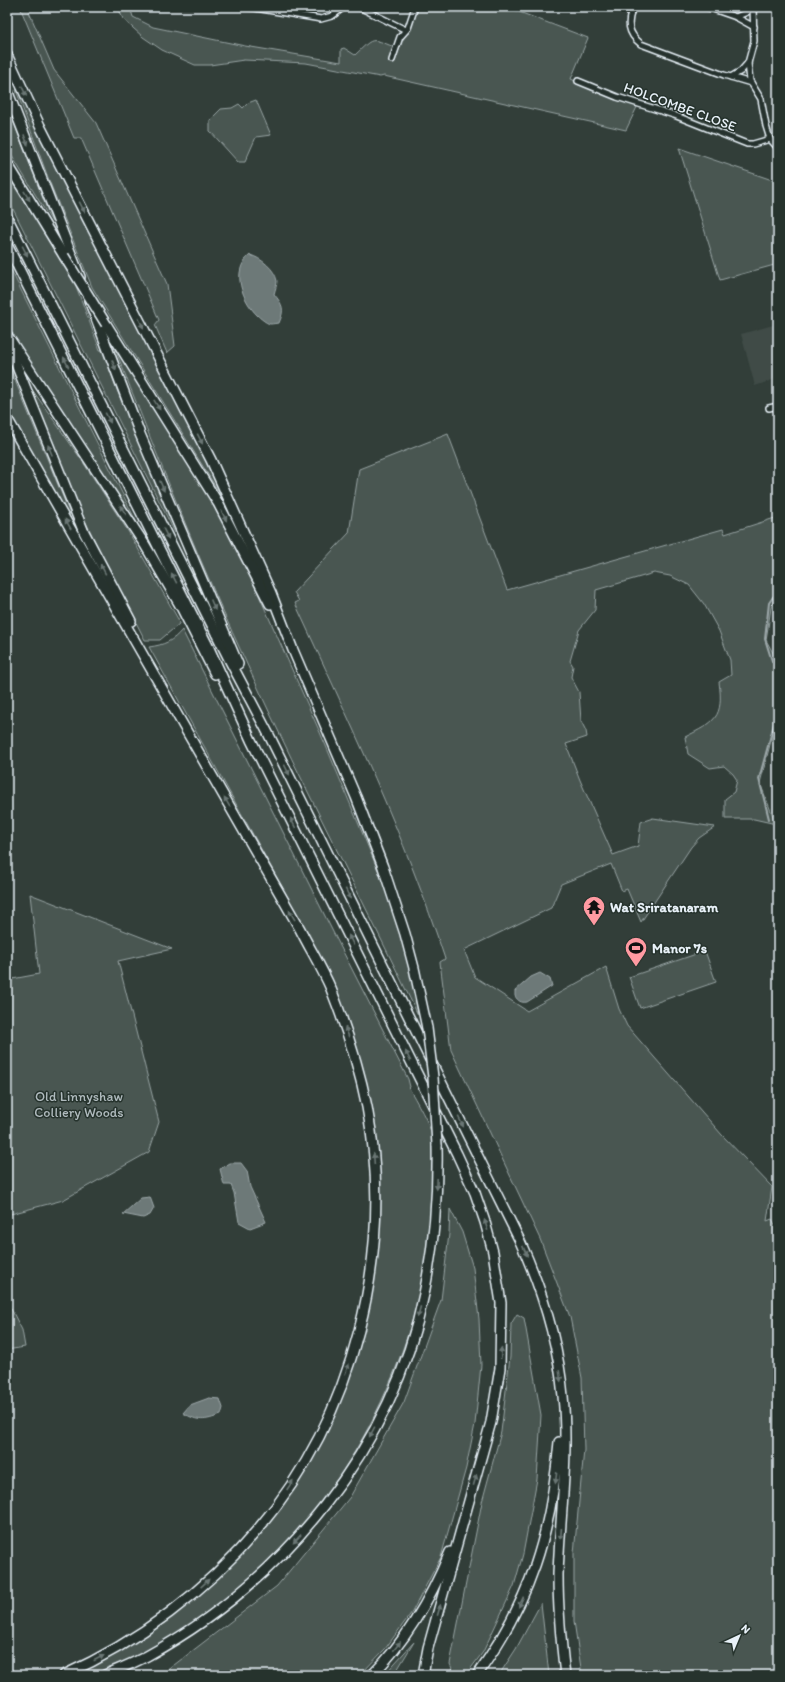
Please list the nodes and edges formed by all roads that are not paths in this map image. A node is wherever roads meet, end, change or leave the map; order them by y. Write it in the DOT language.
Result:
graph roads {
  1 [pos="249,7"];
  2 [pos="344,7"];
  3 [pos="359,7"];
  4 [pos="415,7"];
  5 [pos="633,7"];
  6 [pos="707,7"];
  7 [pos="752,7"];
  8 [pos="736,17"];
  9 [pos="754,27"];
  10 [pos="406,30"];
  11 [pos="7,56"];
  12 [pos="392,60"];
  13 [pos="748,63"];
  14 [pos="731,77"];
  15 [pos="582,80"];
  16 [pos="751,83"];
  17 [pos="7,90"];
  18 [pos="770,139"];
  19 [pos="778,148"];
  20 [pos="7,163"];
  21 [pos="7,216"];
  22 [pos="7,245"];
  23 [pos="7,336"];
  24 [pos="7,342"];
  25 [pos="778,406"];
  26 [pos="769,407"];
  27 [pos="7,418"];
  28 [pos="293,650"];
  29 [pos="269,735"];
  30 [pos="251,740"];
  31 [pos="213,776"];
  32 [pos="564,1397"];
  33 [pos="464,1518"];
  34 [pos="64,1675"];
  35 [pos="104,1675"];
  36 [pos="372,1675"];
  37 [pos="422,1675"];
  38 [pos="477,1675"];
  39 [pos="565,1675"];
  1 -- 2 [label="street"];
  3 -- 10 [label="street"];
  4 -- 10 [label="street"];
  5 -- 14 [label="street"];
  6 -- 8 [label="street"];
  7 -- 8 [label="street"];
  7 -- 9 [label="street"];
  8 -- 9 [label="street"];
  9 -- 13 [label="street"];
  10 -- 12 [label="street"];
  11 -- 28 [label="highway, one-way"];
  13 -- 14 [label="street"];
  13 -- 16 [label="street"];
  14 -- 16 [label="street"];
  15 -- 18 [label="street, HOLCOMBE CLOSE"];
  16 -- 18 [label="street"];
  17 -- 29 [label="highway, one-way"];
  18 -- 19 [label="street"];
  20 -- 28 [label="highway, one-way, bridge"];
  21 -- 29 [label="highway, one-way"];
  30 -- 22 [label="highway, one-way"];
  30 -- 23 [label="highway, one-way"];
  31 -- 24 [label="highway, one-way"];
  25 -- 26 [label="street"];
  31 -- 27 [label="highway, one-way"];
  28 -- 35 [label="highway, one-way, bridge"];
  29 -- 32 [label="highway, one-way"];
  33 -- 30 [label="highway, one-way"];
  34 -- 31 [label="highway, one-way"];
  32 -- 38 [label="highway, one-way"];
  32 -- 39 [label="highway, one-way"];
  36 -- 33 [label="highway, one-way"];
  37 -- 33 [label="highway, one-way"];
}
